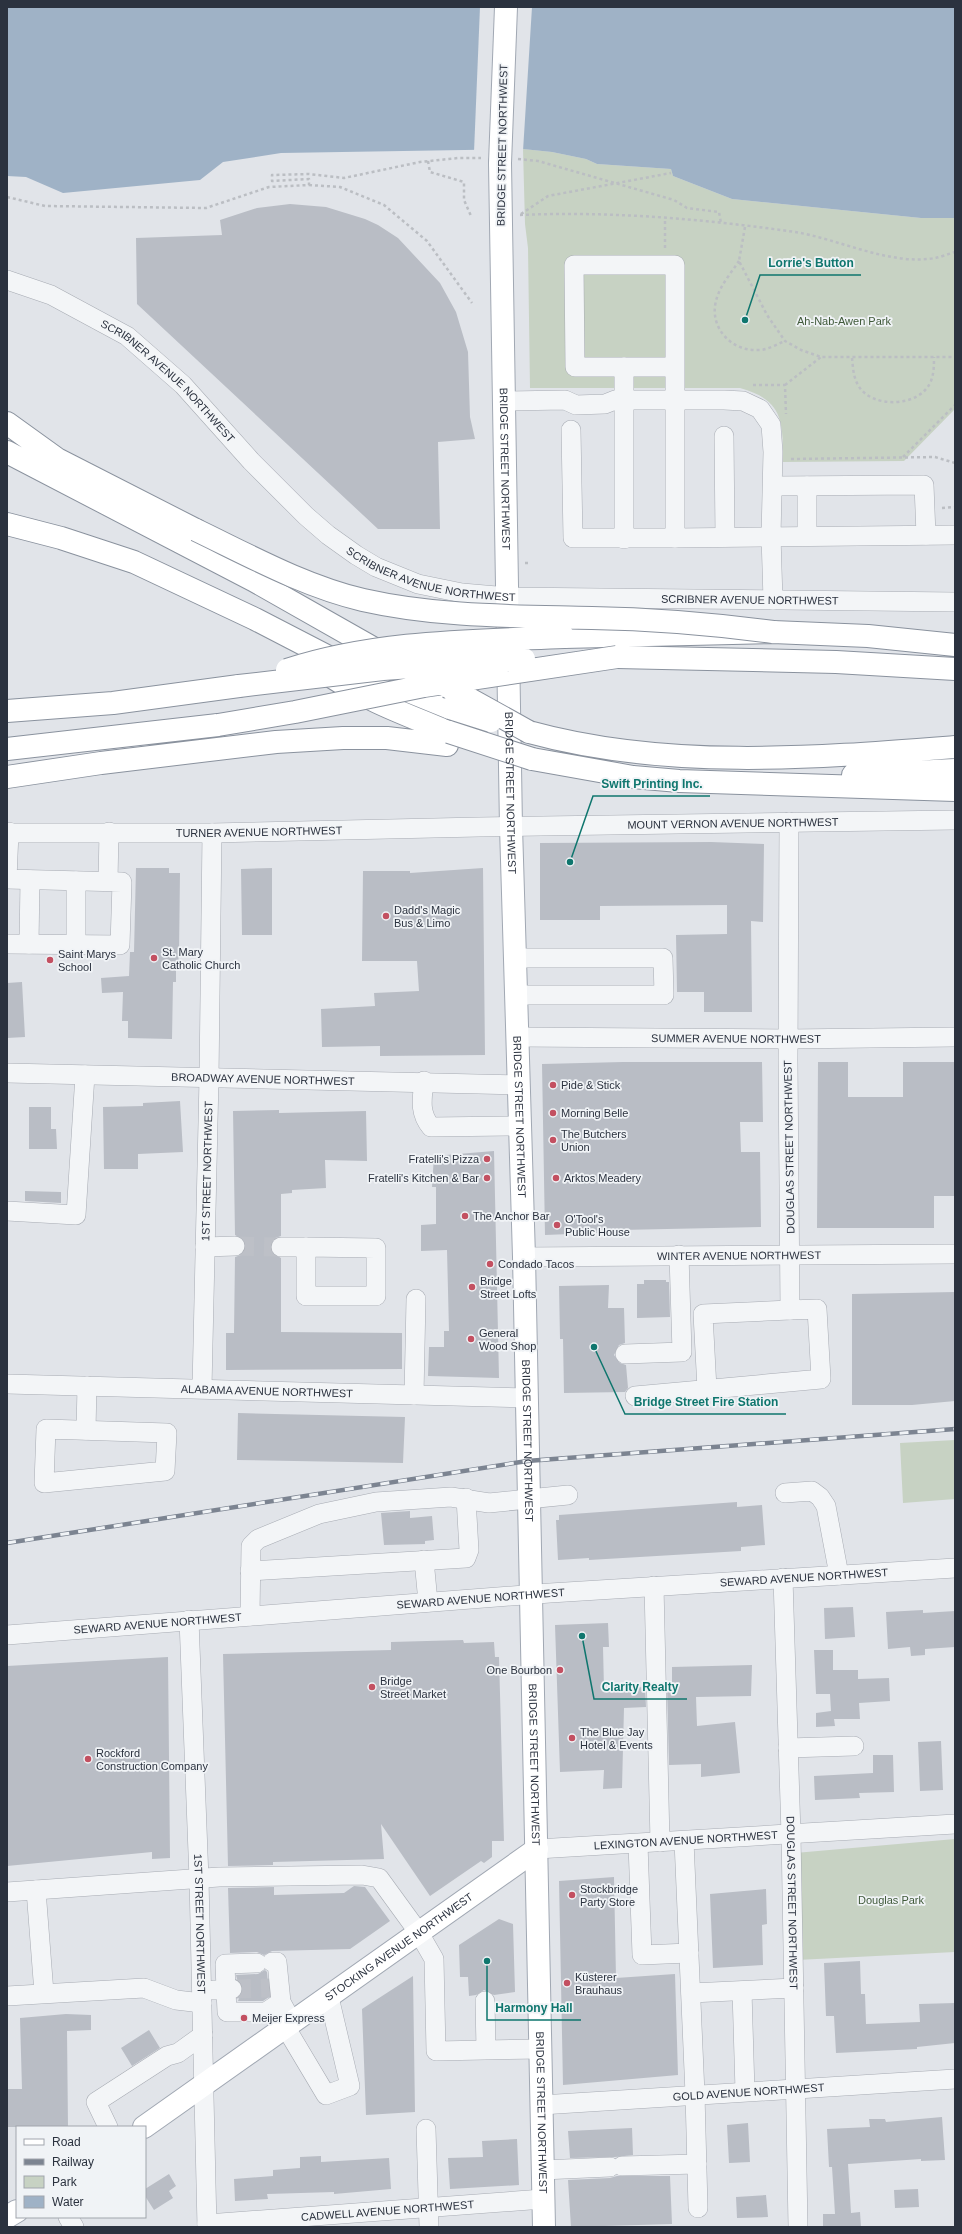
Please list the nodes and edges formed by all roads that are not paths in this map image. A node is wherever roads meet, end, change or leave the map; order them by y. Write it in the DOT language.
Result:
graph roads {
  1 [pos="506,7"];
  2 [pos="7,280"];
  3 [pos="624,367"];
  4 [pos="675,367"];
  5 [pos="619,400"];
  6 [pos="674,400"];
  7 [pos="503,401"];
  8 [pos="7,422"];
  9 [pos="571,430"];
  10 [pos="724,436"];
  11 [pos="7,452"];
  12 [pos="773,486"];
  13 [pos="807,486"];
  14 [pos="7,524"];
  15 [pos="926,535"];
  16 [pos="955,535"];
  17 [pos="771,536"];
  18 [pos="808,536"];
  19 [pos="725,537"];
  20 [pos="675,538"];
  21 [pos="624,539"];
  22 [pos="508,597"];
  23 [pos="773,600"];
  24 [pos="955,602"];
  25 [pos="255,619"];
  26 [pos="772,632"];
  27 [pos="955,633"];
  28 [pos="868,636"];
  29 [pos="955,645"];
  30 [pos="617,657"];
  31 [pos="955,669"];
  32 [pos="239,686"];
  33 [pos="449,698"];
  34 [pos="7,711"];
  35 [pos="448,738"];
  36 [pos="955,747"];
  37 [pos="7,749"];
  38 [pos="955,770"];
  39 [pos="7,776"];
  40 [pos="766,783"];
  41 [pos="955,790"];
  42 [pos="955,820"];
  43 [pos="789,822"];
  44 [pos="511,827"];
  45 [pos="8,832"];
  46 [pos="109,832"];
  47 [pos="212,833"];
  48 [pos="30,880"];
  49 [pos="76,881"];
  50 [pos="108,881"];
  51 [pos="7,944"];
  52 [pos="29,944"];
  53 [pos="76,944"];
  54 [pos="515,958"];
  55 [pos="516,995"];
  56 [pos="517,1037"];
  57 [pos="955,1037"];
  58 [pos="788,1039"];
  59 [pos="7,1073"];
  60 [pos="85,1075"];
  61 [pos="209,1078"];
  62 [pos="424,1082"];
  63 [pos="518,1084"];
  64 [pos="519,1126"];
  65 [pos="7,1211"];
  66 [pos="235,1246"];
  67 [pos="205,1247"];
  68 [pos="281,1247"];
  69 [pos="306,1247"];
  70 [pos="955,1254"];
  71 [pos="679,1255"];
  72 [pos="790,1255"];
  73 [pos="524,1257"];
  74 [pos="416,1299"];
  75 [pos="790,1310"];
  76 [pos="625,1354"];
  77 [pos="7,1384"];
  78 [pos="87,1386"];
  79 [pos="202,1388"];
  80 [pos="707,1389"];
  81 [pos="414,1394"];
  82 [pos="635,1396"];
  83 [pos="526,1398"];
  84 [pos="86,1430"];
  85 [pos="785,1493"];
  86 [pos="568,1495"];
  87 [pos="466,1498"];
  88 [pos="528,1499"];
  89 [pos="424,1560"];
  90 [pos="955,1568"];
  91 [pos="250,1571"];
  92 [pos="839,1575"];
  93 [pos="783,1578"];
  94 [pos="654,1586"];
  95 [pos="529,1594"];
  96 [pos="428,1602"];
  97 [pos="250,1616"];
  98 [pos="189,1620"];
  99 [pos="7,1635"];
  100 [pos="854,1746"];
  101 [pos="788,1748"];
  102 [pos="955,1824"];
  103 [pos="791,1835"];
  104 [pos="684,1841"];
  105 [pos="660,1842"];
  106 [pos="638,1844"];
  107 [pos="537,1849"];
  108 [pos="199,1879"];
  109 [pos="36,1890"];
  110 [pos="7,1892"];
  111 [pos="419,1933"];
  112 [pos="689,1953"];
  113 [pos="794,1988"];
  114 [pos="229,1990"];
  115 [pos="742,1991"];
  116 [pos="278,1992"];
  117 [pos="44,1993"];
  118 [pos="691,1993"];
  119 [pos="7,1996"];
  120 [pos="202,1997"];
  121 [pos="329,1997"];
  122 [pos="485,2001"];
  123 [pos="289,2025"];
  124 [pos="203,2036"];
  125 [pos="486,2049"];
  126 [pos="540,2049"];
  127 [pos="955,2079"];
  128 [pos="204,2086"];
  129 [pos="796,2088"];
  130 [pos="745,2091"];
  131 [pos="695,2094"];
  132 [pos="541,2105"];
  133 [pos="108,2126"];
  134 [pos="145,2126"];
  135 [pos="426,2129"];
  136 [pos="697,2164"];
  137 [pos="542,2170"];
  138 [pos="543,2199"];
  139 [pos="429,2207"];
  140 [pos="698,2208"];
  141 [pos="16,2212"];
  142 [pos="7,2217"];
  143 [pos="69,2218"];
  144 [pos="346,2220"];
  145 [pos="207,2225"];
  146 [pos="74,2227"];
  147 [pos="429,2227"];
  148 [pos="544,2227"];
  149 [pos="798,2227"];
  1 -- 7 [label="main road, BRIDGE STREET NORTHWEST, bridge"];
  2 -- 22 [label="street, SCRIBNER AVENUE NORTHWEST"];
  3 -- 4 [label="street"];
  3 -- 4 [label="street"];
  3 -- 5 [label="street"];
  4 -- 6 [label="street"];
  5 -- 6 [label="street"];
  5 -- 7 [label="street"];
  5 -- 21 [label="street"];
  6 -- 12 [label="street"];
  6 -- 20 [label="street"];
  7 -- 22 [label="main road, BRIDGE STREET NORTHWEST"];
  8 -- 26 [label="main road, bridge"];
  9 -- 21 [label="street"];
  10 -- 19 [label="street"];
  11 -- 33 [label="main road"];
  12 -- 13 [label="street"];
  12 -- 17 [label="street"];
  13 -- 15 [label="street"];
  13 -- 18 [label="street"];
  14 -- 25 [label="main road"];
  15 -- 16 [label="street"];
  15 -- 18 [label="street"];
  17 -- 18 [label="street"];
  17 -- 19 [label="street"];
  17 -- 23 [label="street"];
  19 -- 20 [label="street"];
  20 -- 21 [label="street"];
  22 -- 23 [label="street, SCRIBNER AVENUE NORTHWEST"];
  22 -- 44 [label="main road, BRIDGE STREET NORTHWEST"];
  23 -- 24 [label="street, SCRIBNER AVENUE NORTHWEST"];
  25 -- 33 [label="main road"];
  25 -- 35 [label="main road"];
  26 -- 28 [label="main road"];
  26 -- 32 [label="main road, bridge"];
  27 -- 28 [label="main road"];
  28 -- 29 [label="main road"];
  30 -- 31 [label="main road"];
  30 -- 32 [label="main road, bridge"];
  30 -- 37 [label="main road, bridge"];
  32 -- 34 [label="main road"];
  33 -- 36 [label="main road, bridge"];
  35 -- 39 [label="main road"];
  35 -- 40 [label="main road, bridge"];
  38 -- 40 [label="main road"];
  40 -- 41 [label="main road"];
  42 -- 43 [label="street, MOUNT VERNON AVENUE NORTHWEST"];
  43 -- 44 [label="street, MOUNT VERNON AVENUE NORTHWEST"];
  43 -- 58 [label="street, DOUGLAS STREET NORTHWEST"];
  44 -- 47 [label="street, TURNER AVENUE NORTHWEST"];
  44 -- 54 [label="main road, BRIDGE STREET NORTHWEST"];
  45 -- 46 [label="street, TURNER AVENUE NORTHWEST"];
  45 -- 48 [label="street"];
  46 -- 47 [label="street, TURNER AVENUE NORTHWEST"];
  46 -- 50 [label="street"];
  47 -- 61 [label="street, 1ST STREET NORTHWEST"];
  48 -- 49 [label="street"];
  48 -- 52 [label="street"];
  49 -- 50 [label="street"];
  49 -- 53 [label="street"];
  50 -- 53 [label="street"];
  51 -- 52 [label="street"];
  52 -- 53 [label="street"];
  54 -- 55 [label="main road, BRIDGE STREET NORTHWEST"];
  54 -- 55 [label="street"];
  55 -- 56 [label="main road, BRIDGE STREET NORTHWEST"];
  56 -- 58 [label="street, SUMMER AVENUE NORTHWEST"];
  56 -- 63 [label="main road, BRIDGE STREET NORTHWEST"];
  57 -- 58 [label="street, SUMMER AVENUE NORTHWEST"];
  58 -- 72 [label="street, DOUGLAS STREET NORTHWEST"];
  59 -- 60 [label="street, BROADWAY AVENUE NORTHWEST"];
  60 -- 61 [label="street, BROADWAY AVENUE NORTHWEST"];
  60 -- 65 [label="street"];
  61 -- 62 [label="street, BROADWAY AVENUE NORTHWEST"];
  61 -- 67 [label="street, 1ST STREET NORTHWEST"];
  62 -- 63 [label="street, BROADWAY AVENUE NORTHWEST"];
  62 -- 64 [label="street"];
  63 -- 64 [label="main road, BRIDGE STREET NORTHWEST"];
  64 -- 73 [label="main road, BRIDGE STREET NORTHWEST"];
  66 -- 67 [label="street"];
  67 -- 79 [label="street, 1ST STREET NORTHWEST"];
  68 -- 69 [label="street"];
  70 -- 72 [label="street, WINTER AVENUE NORTHWEST"];
  71 -- 72 [label="street, WINTER AVENUE NORTHWEST"];
  71 -- 73 [label="street, WINTER AVENUE NORTHWEST"];
  71 -- 76 [label="street"];
  72 -- 75 [label="street, DOUGLAS STREET NORTHWEST"];
  73 -- 83 [label="main road, BRIDGE STREET NORTHWEST"];
  74 -- 81 [label="street"];
  75 -- 80 [label="street"];
  75 -- 80 [label="street"];
  77 -- 78 [label="street, ALABAMA AVENUE NORTHWEST"];
  78 -- 79 [label="street, ALABAMA AVENUE NORTHWEST"];
  78 -- 84 [label="street"];
  79 -- 81 [label="street, ALABAMA AVENUE NORTHWEST"];
  80 -- 82 [label="street"];
  81 -- 83 [label="street, ALABAMA AVENUE NORTHWEST"];
  83 -- 88 [label="main road, BRIDGE STREET NORTHWEST"];
  84 -- 84 [label="street"];
  85 -- 92 [label="street"];
  86 -- 88 [label="street"];
  87 -- 88 [label="street"];
  87 -- 89 [label="street"];
  87 -- 91 [label="street"];
  88 -- 95 [label="main road, BRIDGE STREET NORTHWEST"];
  89 -- 91 [label="street"];
  89 -- 96 [label="street"];
  90 -- 92 [label="street, SEWARD AVENUE NORTHWEST"];
  91 -- 97 [label="street"];
  92 -- 93 [label="street, SEWARD AVENUE NORTHWEST"];
  93 -- 94 [label="street, SEWARD AVENUE NORTHWEST"];
  93 -- 101 [label="street, DOUGLAS STREET NORTHWEST"];
  94 -- 95 [label="street, SEWARD AVENUE NORTHWEST"];
  94 -- 105 [label="street"];
  95 -- 96 [label="street, SEWARD AVENUE NORTHWEST"];
  95 -- 107 [label="main road, BRIDGE STREET NORTHWEST"];
  96 -- 97 [label="street, SEWARD AVENUE NORTHWEST"];
  97 -- 98 [label="street, SEWARD AVENUE NORTHWEST"];
  98 -- 99 [label="street, SEWARD AVENUE NORTHWEST"];
  98 -- 108 [label="street, 1ST STREET NORTHWEST"];
  100 -- 101 [label="street"];
  101 -- 103 [label="street, DOUGLAS STREET NORTHWEST"];
  102 -- 103 [label="street, LEXINGTON AVENUE NORTHWEST"];
  103 -- 104 [label="street, LEXINGTON AVENUE NORTHWEST"];
  103 -- 113 [label="street, DOUGLAS STREET NORTHWEST"];
  104 -- 105 [label="street, LEXINGTON AVENUE NORTHWEST"];
  104 -- 112 [label="street"];
  105 -- 106 [label="street, LEXINGTON AVENUE NORTHWEST"];
  106 -- 107 [label="street, LEXINGTON AVENUE NORTHWEST"];
  106 -- 112 [label="street"];
  107 -- 111 [label="main road, STOCKING AVENUE NORTHWEST"];
  107 -- 126 [label="main road, BRIDGE STREET NORTHWEST"];
  108 -- 109 [label="street"];
  108 -- 111 [label="street"];
  108 -- 120 [label="street, 1ST STREET NORTHWEST"];
  109 -- 110 [label="street"];
  109 -- 117 [label="street"];
  111 -- 121 [label="main road, STOCKING AVENUE NORTHWEST"];
  111 -- 125 [label="street"];
  112 -- 118 [label="street"];
  113 -- 115 [label="street"];
  113 -- 129 [label="street, DOUGLAS STREET NORTHWEST"];
  114 -- 116 [label="street"];
  114 -- 116 [label="street"];
  114 -- 120 [label="street"];
  115 -- 118 [label="street"];
  115 -- 130 [label="street"];
  116 -- 123 [label="street"];
  117 -- 119 [label="street"];
  117 -- 120 [label="street"];
  118 -- 131 [label="street"];
  120 -- 124 [label="street, 1ST STREET NORTHWEST"];
  121 -- 123 [label="main road, STOCKING AVENUE NORTHWEST"];
  121 -- 123 [label="street"];
  122 -- 125 [label="street"];
  123 -- 128 [label="main road, STOCKING AVENUE NORTHWEST"];
  124 -- 128 [label="street, 1ST STREET NORTHWEST"];
  124 -- 133 [label="street"];
  125 -- 126 [label="street"];
  126 -- 132 [label="main road, BRIDGE STREET NORTHWEST"];
  127 -- 129 [label="street, GOLD AVENUE NORTHWEST"];
  128 -- 134 [label="main road, STOCKING AVENUE NORTHWEST"];
  128 -- 145 [label="street, 1ST STREET NORTHWEST"];
  129 -- 130 [label="street, GOLD AVENUE NORTHWEST"];
  129 -- 149 [label="street, DOUGLAS STREET NORTHWEST"];
  130 -- 131 [label="street, GOLD AVENUE NORTHWEST"];
  131 -- 132 [label="street, GOLD AVENUE NORTHWEST"];
  131 -- 136 [label="street"];
  132 -- 137 [label="main road, BRIDGE STREET NORTHWEST"];
  135 -- 139 [label="street"];
  136 -- 137 [label="street"];
  136 -- 140 [label="street"];
  137 -- 138 [label="main road, BRIDGE STREET NORTHWEST"];
  138 -- 139 [label="street, CADWELL AVENUE NORTHWEST"];
  138 -- 148 [label="main road, BRIDGE STREET NORTHWEST"];
  139 -- 144 [label="street, CADWELL AVENUE NORTHWEST"];
  139 -- 147 [label="street"];
  141 -- 142 [label="main road"];
  143 -- 146 [label="street"];
  144 -- 145 [label="street, CADWELL AVENUE NORTHWEST"];
}
